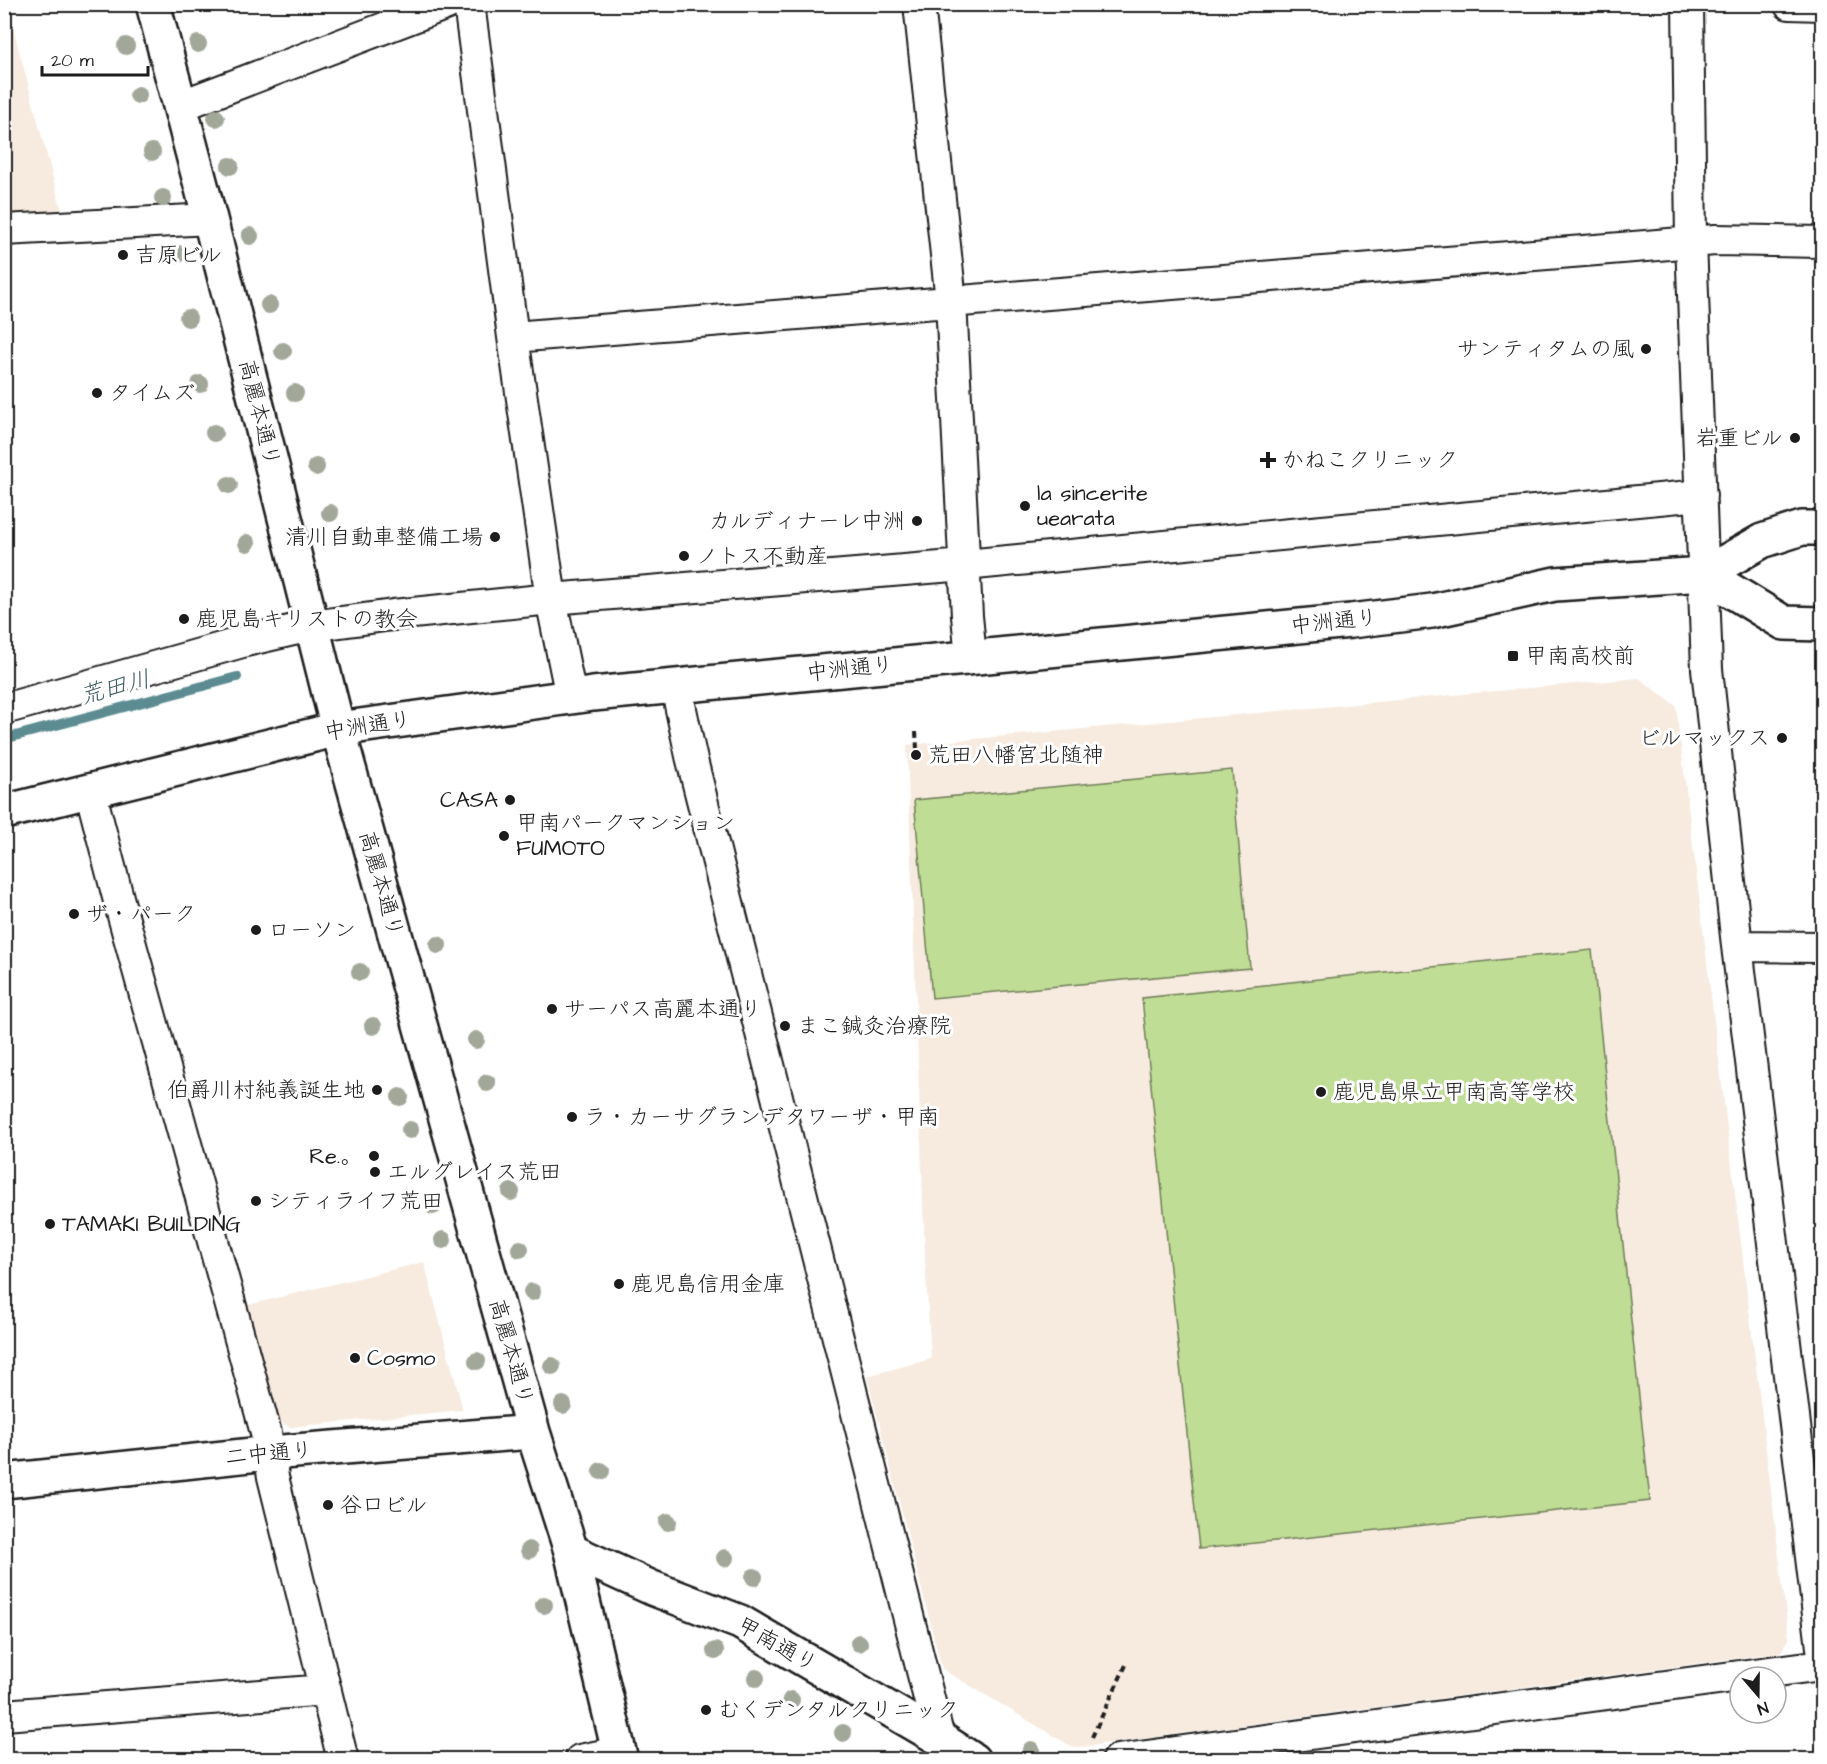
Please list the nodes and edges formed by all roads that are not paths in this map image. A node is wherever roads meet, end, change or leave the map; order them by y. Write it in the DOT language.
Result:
graph roads {
  1 [pos="153,4"];
  2 [pos="447,4"];
  3 [pos="469,4"];
  4 [pos="919,4"];
  5 [pos="1688,4"];
  6 [pos="1789,4"];
  7 [pos="1822,5"];
  8 [pos="180,106"];
  9 [pos="210,219"];
  10 [pos="4,230"];
  11 [pos="1691,241"];
  12 [pos="1822,242"];
  13 [pos="951,301"];
  14 [pos="513,337"];
  15 [pos="1701,495"];
  16 [pos="1822,528"];
  17 [pos="965,565"];
  18 [pos="1704,574"];
  19 [pos="551,599"];
  20 [pos="1822,624"];
  21 [pos="311,626"];
  22 [pos="971,657"];
  23 [pos="676,686"];
  24 [pos="571,697"];
  25 [pos="4,709"];
  26 [pos="338,729"];
  27 [pos="90,790"];
  28 [pos="4,812"];
  29 [pos="1737,946"];
  30 [pos="1822,947"];
  31 [pos="533,1432"];
  32 [pos="270,1454"];
  33 [pos="4,1481"];
  34 [pos="571,1551"];
  35 [pos="1818,1566"];
  36 [pos="1822,1647"];
  37 [pos="1822,1665"];
  38 [pos="326,1690"];
  39 [pos="4,1715"];
  40 [pos="939,1738"];
  41 [pos="620,1756"];
  42 [pos="343,1760"];
  43 [pos="580,1760"];
  44 [pos="972,1760"];
  45 [pos="1117,1760"];
  1 -- 8 [label="street, 高麗本通り"];
  2 -- 8 [label="street"];
  3 -- 14 [label="street"];
  4 -- 13 [label="street"];
  5 -- 11 [label="street"];
  6 -- 7 [label="street"];
  8 -- 9 [label="street, 高麗本通り"];
  9 -- 10 [label="street"];
  9 -- 21 [label="street, 高麗本通り"];
  11 -- 12 [label="street"];
  11 -- 13 [label="street"];
  11 -- 15 [label="street"];
  13 -- 14 [label="street"];
  13 -- 17 [label="street"];
  14 -- 19 [label="street"];
  15 -- 17 [label="street"];
  15 -- 18 [label="street"];
  16 -- 18 [label="street, 中洲通り"];
  17 -- 19 [label="street"];
  17 -- 22 [label="street"];
  18 -- 20 [label="street"];
  18 -- 22 [label="street, 中洲通り"];
  18 -- 29 [label="street"];
  19 -- 21 [label="street"];
  19 -- 24 [label="street"];
  21 -- 25 [label="street"];
  21 -- 26 [label="street, 高麗本通り"];
  22 -- 23 [label="street, 中洲通り"];
  23 -- 24 [label="street, 中洲通り"];
  23 -- 40 [label="street"];
  24 -- 26 [label="street, 中洲通り"];
  26 -- 27 [label="street, 中洲通り"];
  26 -- 31 [label="street, 高麗本通り"];
  27 -- 28 [label="street, 中洲通り"];
  27 -- 32 [label="street"];
  29 -- 30 [label="street"];
  29 -- 35 [label="street"];
  31 -- 32 [label="street, 二中通り"];
  31 -- 34 [label="street, 高麗本通り"];
  32 -- 33 [label="street, 二中通り"];
  32 -- 38 [label="street"];
  34 -- 40 [label="street, 甲南通り"];
  34 -- 41 [label="street, 高麗本通り"];
  35 -- 36 [label="street"];
  37 -- 45 [label="street"];
  38 -- 39 [label="street"];
  38 -- 42 [label="street"];
  40 -- 44 [label="street, 甲南通り"];
  41 -- 43 [label="street"];
}
